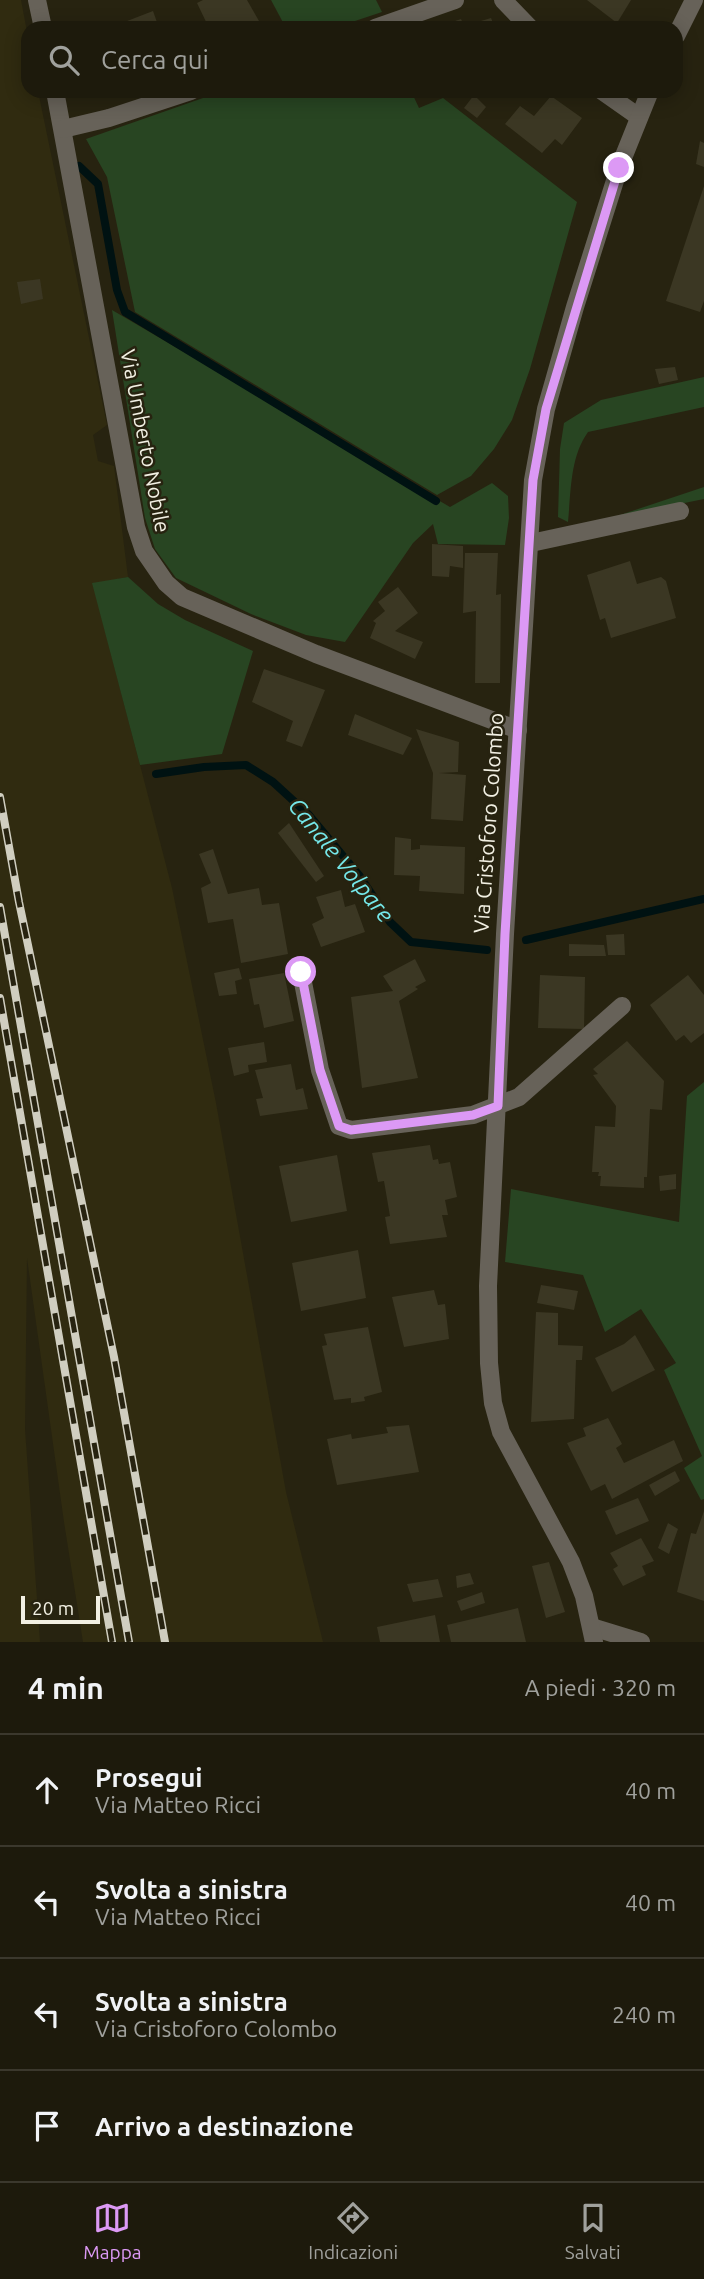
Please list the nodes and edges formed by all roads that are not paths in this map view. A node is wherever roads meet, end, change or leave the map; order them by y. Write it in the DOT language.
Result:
graph roads {
  1 [pos="37,0"];
  2 [pos="455,0"];
  3 [pos="503,0"];
  4 [pos="694,0"];
  5 [pos="42,21"];
  6 [pos="395,21"];
  7 [pos="523,21"];
  8 [pos="683,22"];
  9 [pos="56,98"];
  10 [pos="170,98"];
  11 [pos="612,98"];
  12 [pos="647,98"];
  13 [pos="639,117"];
  14 [pos="63,129"];
  15 [pos="680,510"];
  16 [pos="531,543"];
  17 [pos="518,730"];
  18 [pos="301,972"];
  19 [pos="622,1006"];
  20 [pos="498,1106"];
  21 [pos="593,1634"];
  22 [pos="641,1642"];
  1 -- 5 [label="street"];
  2 -- 6 [label="street"];
  3 -- 7 [label="street"];
  4 -- 8 [label="street"];
  9 -- 14 [label="street, Via Umberto Nobile"];
  10 -- 14 [label="street"];
  11 -- 13 [label="street"];
  12 -- 13 [label="street, Via Cristoforo Colombo"];
  13 -- 16 [label="street, Via Cristoforo Colombo"];
  14 -- 17 [label="street, Via Umberto Nobile"];
  15 -- 16 [label="street"];
  16 -- 17 [label="street, Via Cristoforo Colombo"];
  17 -- 20 [label="street, Via Cristoforo Colombo"];
  18 -- 20 [label="street"];
  19 -- 20 [label="street"];
  20 -- 21 [label="street, Via Cristoforo Colombo"];
  21 -- 22 [label="street"];
}
